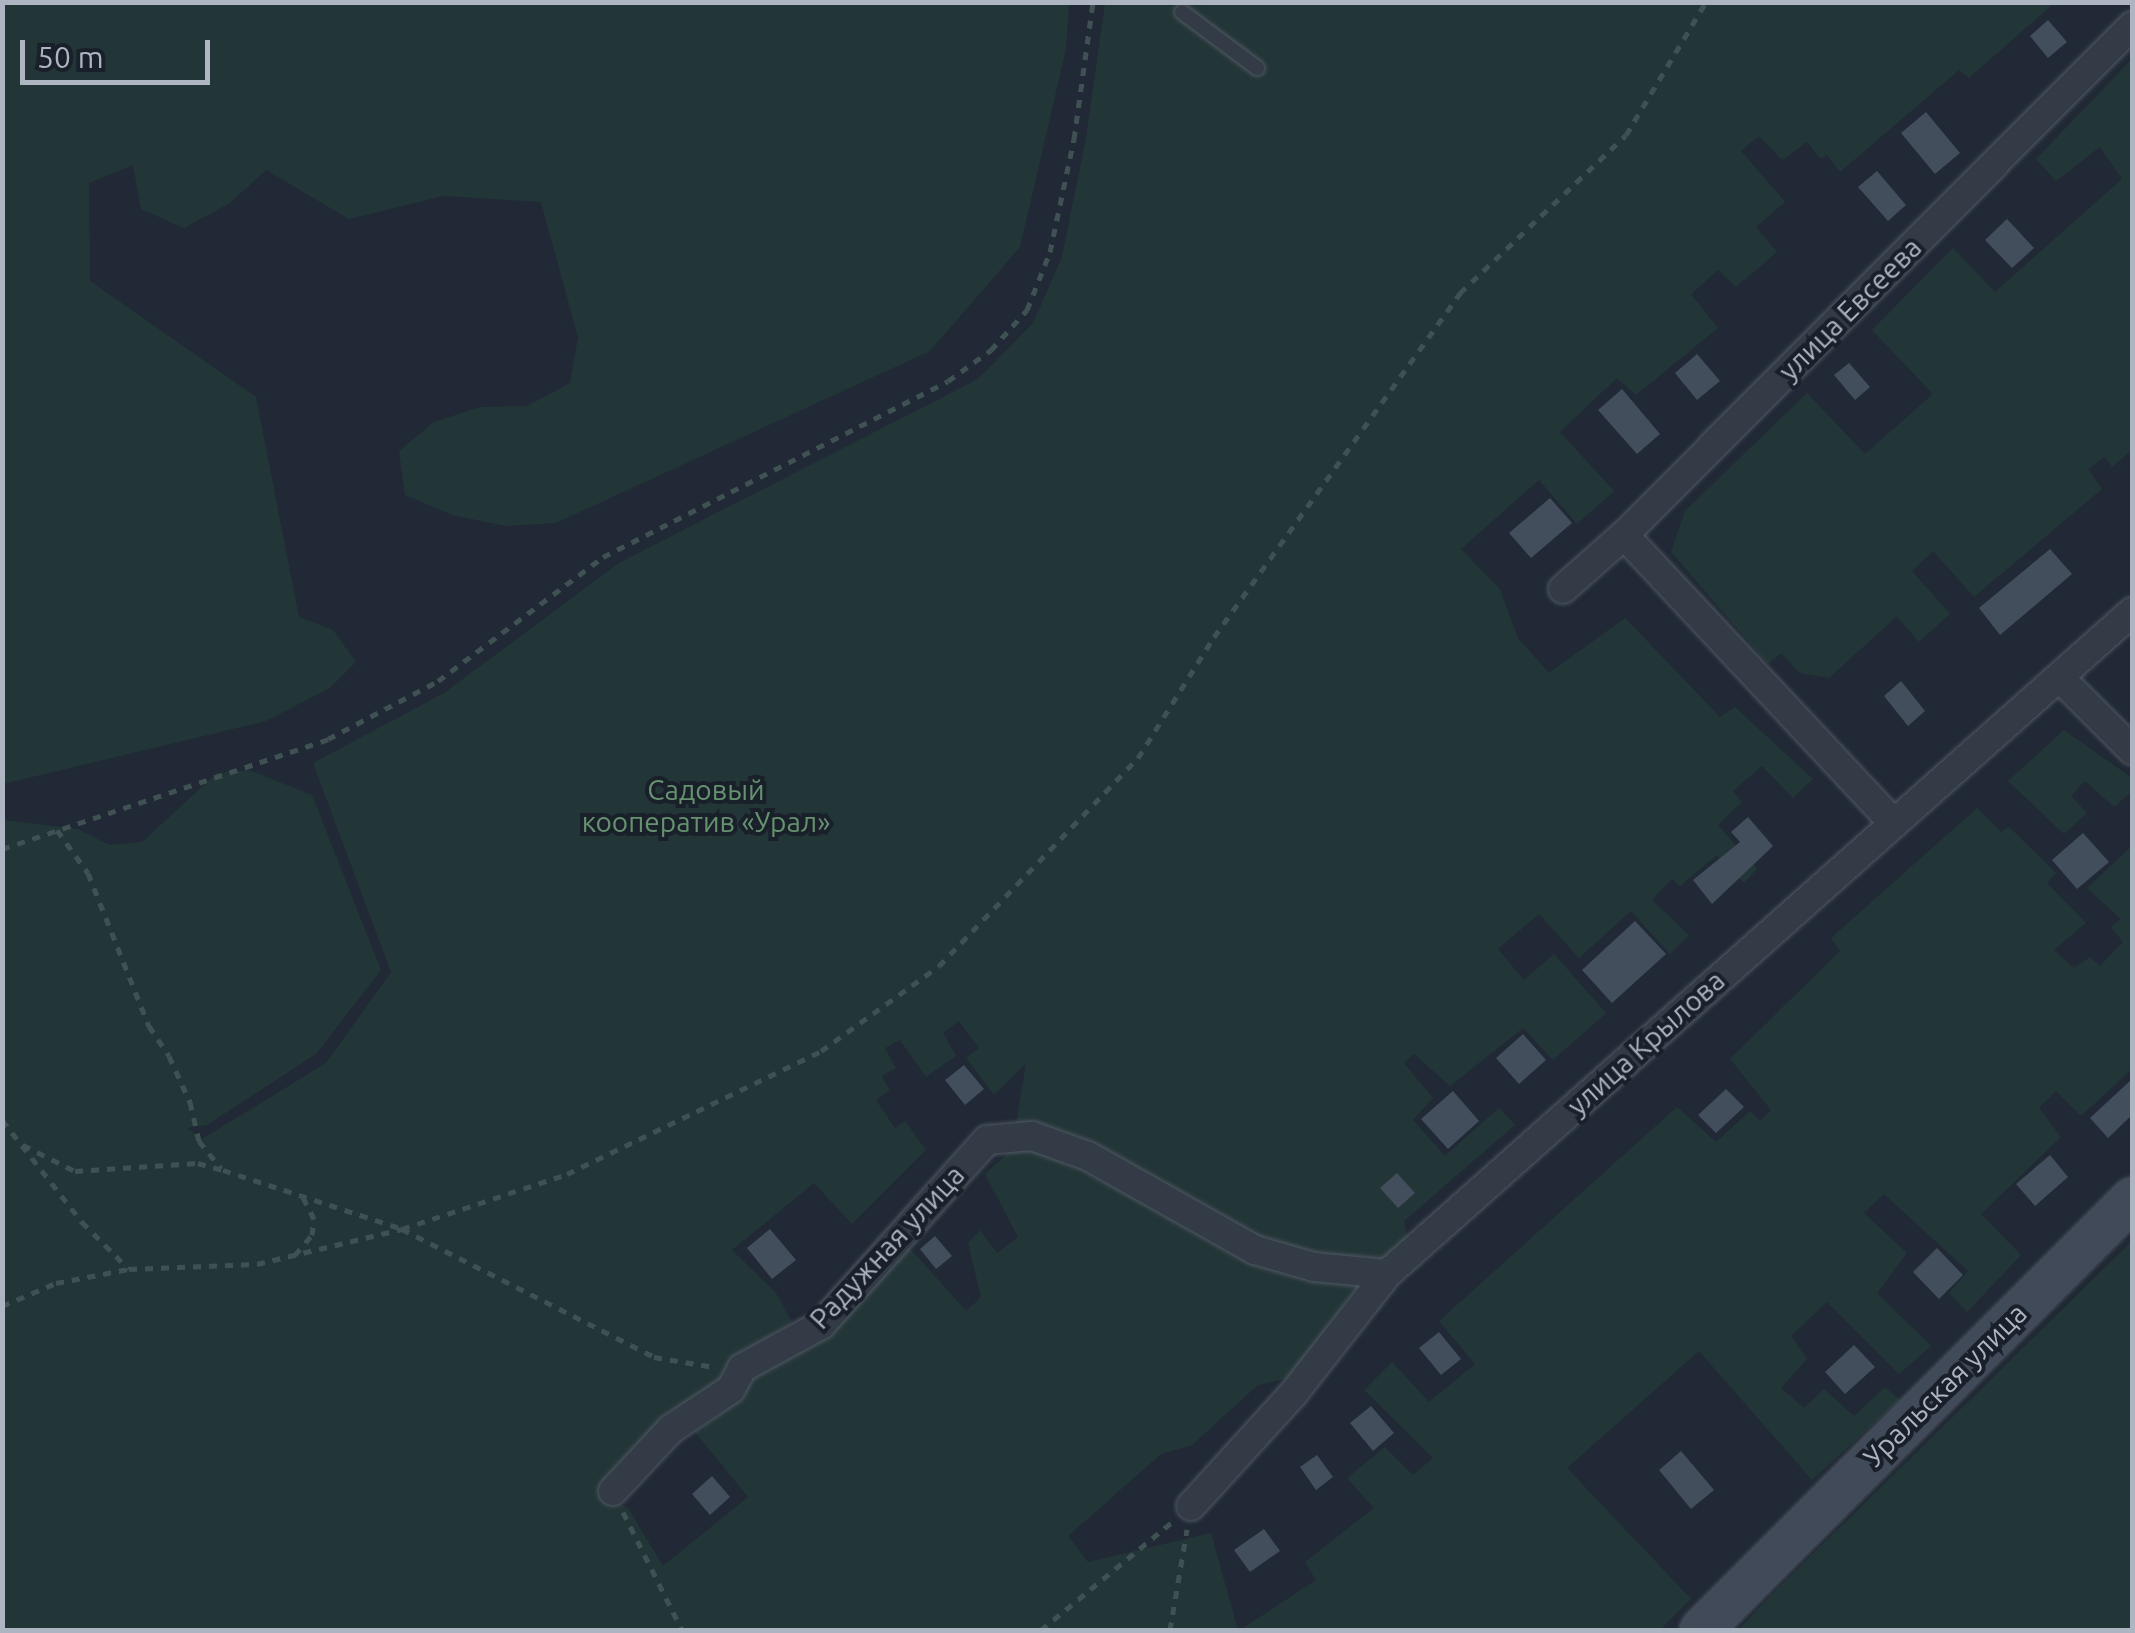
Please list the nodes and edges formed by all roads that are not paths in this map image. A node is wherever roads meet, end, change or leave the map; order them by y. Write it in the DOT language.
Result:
graph roads {
  1 [pos="1182,12"];
  2 [pos="2132,26"];
  3 [pos="1257,68"];
  4 [pos="1624,535"];
  5 [pos="1563,589"];
  6 [pos="2132,612"];
  7 [pos="2060,678"];
  8 [pos="2132,750"];
  9 [pos="1893,822"];
  10 [pos="2132,1199"];
  11 [pos="1387,1274"];
  12 [pos="613,1492"];
  13 [pos="1191,1506"];
  14 [pos="1700,1630"];
  1 -- 3 [label="lane"];
  2 -- 4 [label="street, улица Евсеева"];
  4 -- 5 [label="street, улица Евсеева"];
  4 -- 9 [label="street"];
  6 -- 7 [label="street, улица Крылова"];
  7 -- 8 [label="street"];
  7 -- 9 [label="street, улица Крылова"];
  9 -- 11 [label="street, улица Крылова"];
  10 -- 14 [label="main road, Уральская улица"];
  11 -- 12 [label="street, Радужная улица"];
  11 -- 13 [label="street, улица Крылова"];
}
